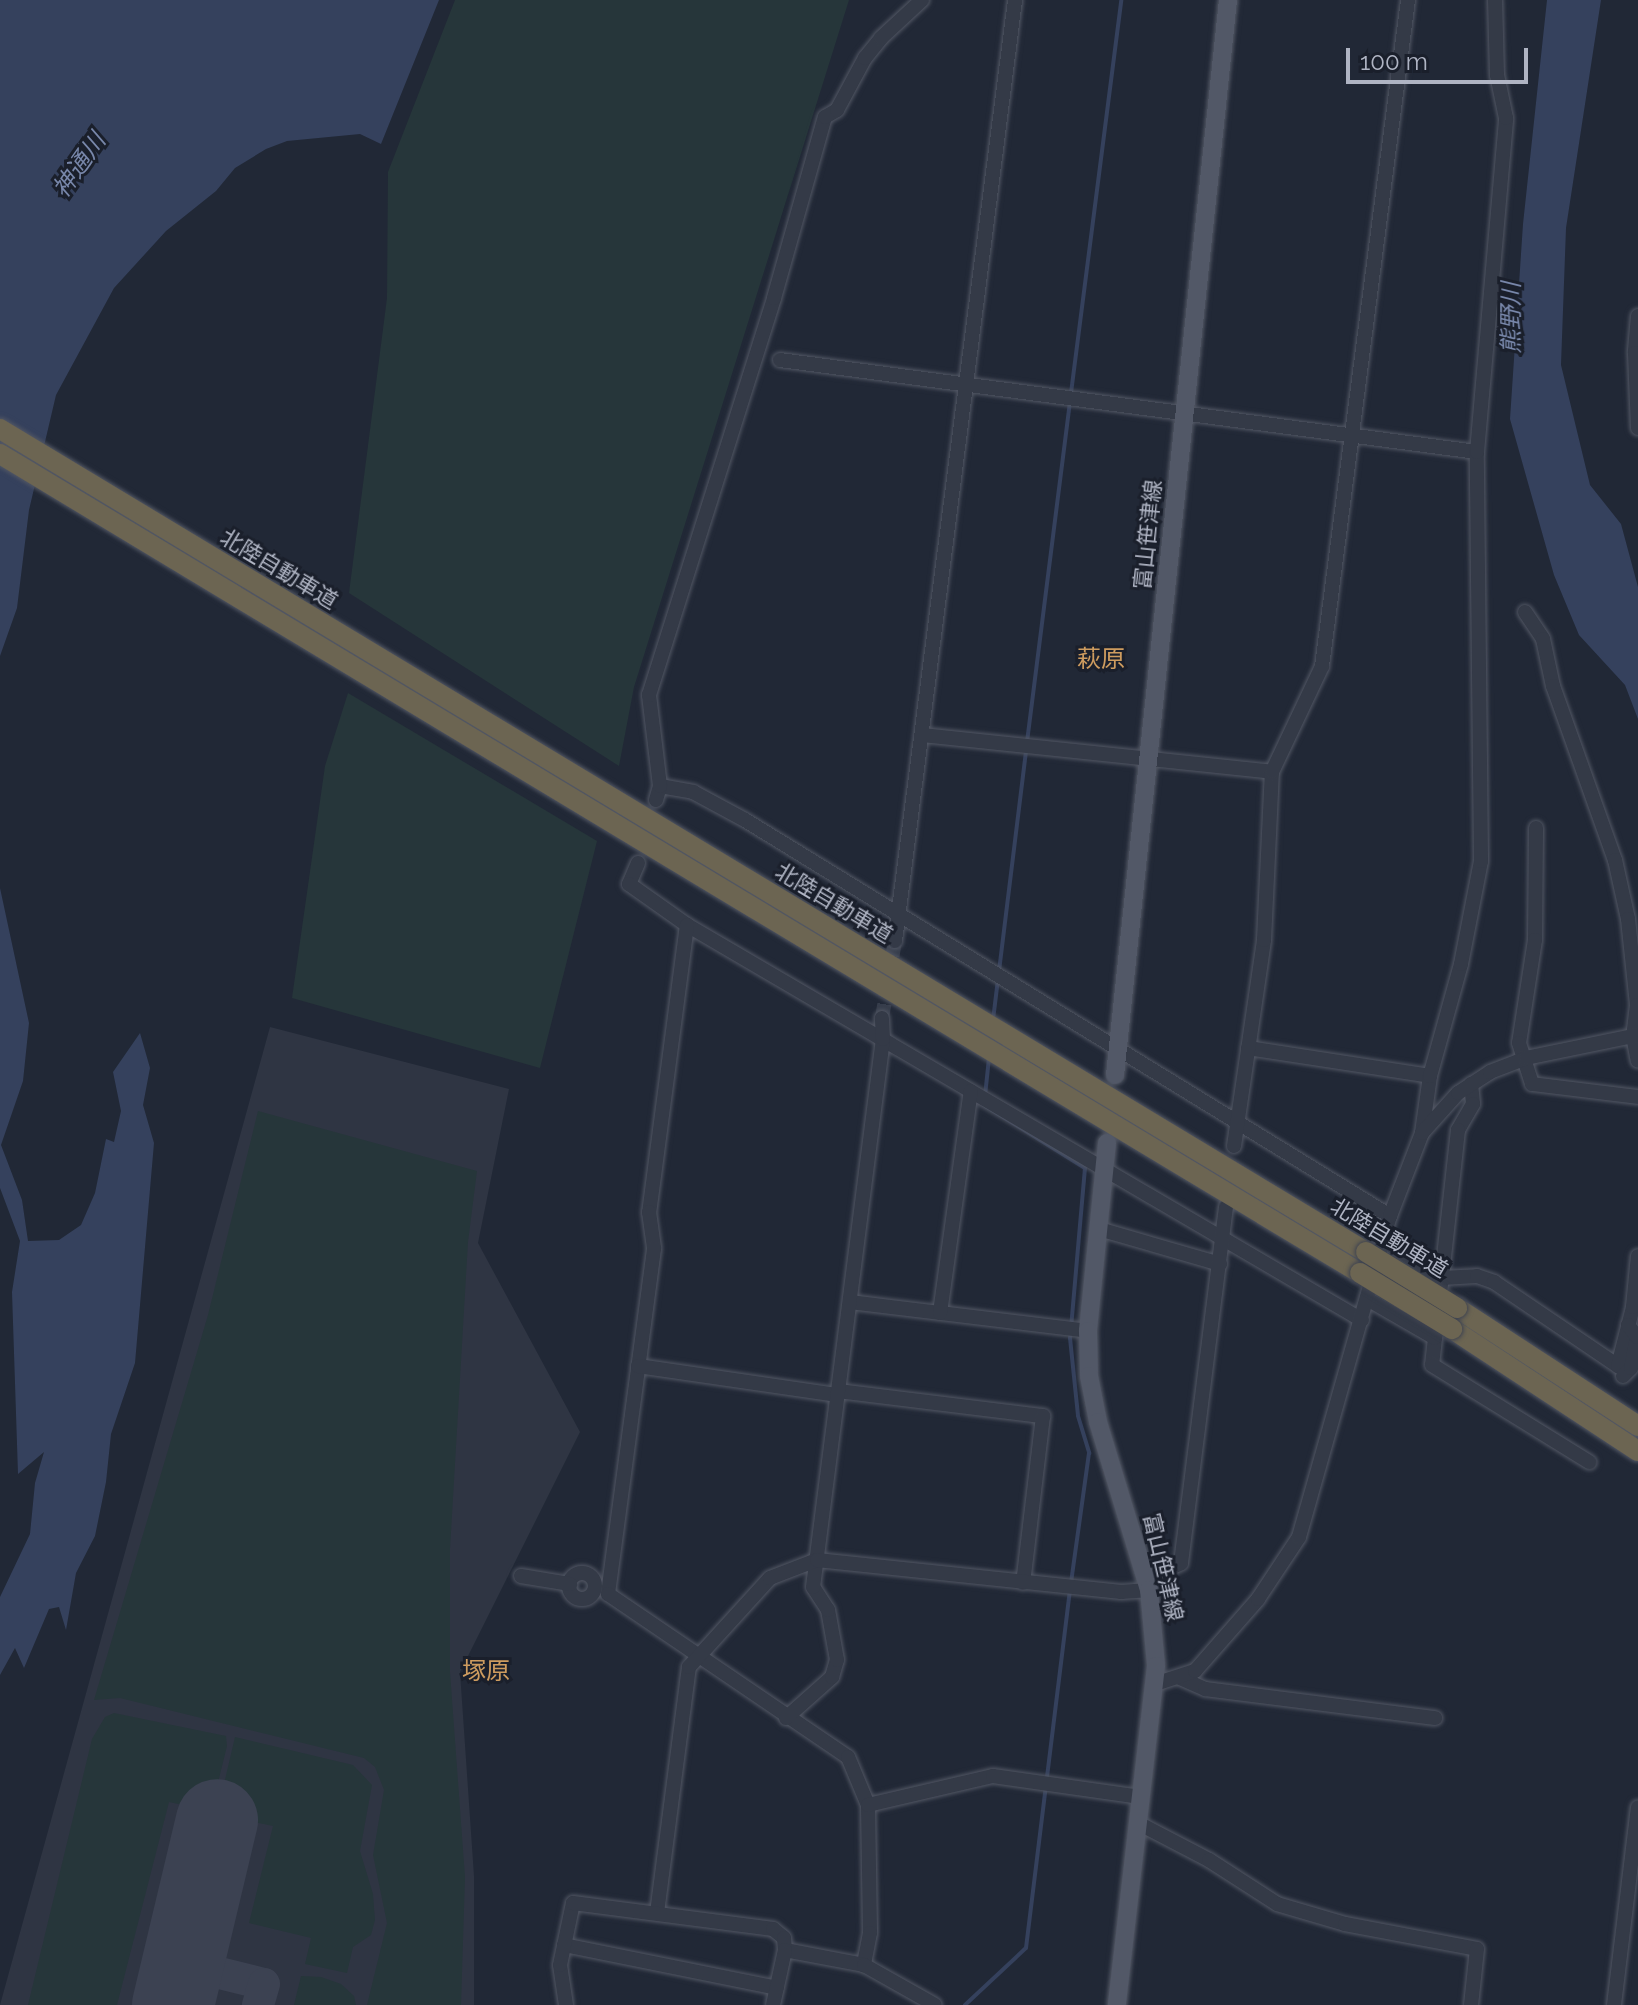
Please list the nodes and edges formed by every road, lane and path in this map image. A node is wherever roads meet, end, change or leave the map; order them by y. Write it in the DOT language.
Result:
graph roads {
  1 [pos="922,0"];
  2 [pos="1015,0"];
  3 [pos="1228,0"];
  4 [pos="1408,0"];
  5 [pos="1495,0"];
  6 [pos="1638,316"];
  7 [pos="780,360"];
  8 [pos="966,385"];
  9 [pos="1185,415"];
  10 [pos="1638,428"];
  11 [pos="0,429"];
  12 [pos="1351,435"];
  13 [pos="1477,452"];
  14 [pos="0,454"];
  15 [pos="1525,612"];
  16 [pos="922,735"];
  17 [pos="1147,759"];
  18 [pos="1272,772"];
  19 [pos="1536,828"];
  20 [pos="638,863"];
  21 [pos="899,916"];
  22 [pos="687,925"];
  23 [pos="895,941"];
  24 [pos="882,1018"];
  25 [pos="1636,1035"];
  26 [pos="883,1039"];
  27 [pos="1248,1048"];
  28 [pos="1117,1050"];
  29 [pos="1526,1058"];
  30 [pos="1638,1061"];
  31 [pos="1115,1075"];
  32 [pos="1430,1076"];
  33 [pos="1471,1084"];
  34 [pos="971,1091"];
  35 [pos="1638,1097"];
  36 [pos="1238,1121"];
  37 [pos="1422,1133"];
  38 [pos="1107,1143"];
  39 [pos="1234,1146"];
  40 [pos="1105,1169"];
  41 [pos="1226,1207"];
  42 [pos="1390,1216"];
  43 [pos="1099,1229"];
  44 [pos="1223,1240"];
  45 [pos="1375,1247"];
  46 [pos="1638,1256"];
  47 [pos="1220,1264"];
  48 [pos="1441,1278"];
  49 [pos="1637,1289"];
  50 [pos="1369,1300"];
  51 [pos="850,1302"];
  52 [pos="940,1313"];
  53 [pos="1362,1320"];
  54 [pos="1628,1325"];
  55 [pos="1088,1331"];
  56 [pos="1443,1334"];
  57 [pos="638,1366"];
  58 [pos="1623,1376"];
  59 [pos="838,1393"];
  60 [pos="1596,1410"];
  61 [pos="1638,1426"];
  62 [pos="1638,1451"];
  63 [pos="1589,1462"];
  64 [pos="817,1560"];
  65 [pos="521,1576"];
  66 [pos="1023,1583"];
  67 [pos="602,1588"];
  68 [pos="1149,1590"];
  69 [pos="696,1656"];
  70 [pos="1178,1677"];
  71 [pos="1155,1684"];
  72 [pos="786,1718"];
  73 [pos="1435,1718"];
  74 [pos="1141,1797"];
  75 [pos="868,1805"];
  76 [pos="1638,1807"];
  77 [pos="1138,1823"];
  78 [pos="657,1913"];
  79 [pos="564,1945"];
  80 [pos="785,1950"];
  81 [pos="864,1965"];
  82 [pos="777,1988"];
  83 [pos="566,2005"];
  84 [pos="773,2005"];
  85 [pos="935,2005"];
  86 [pos="1117,2005"];
  87 [pos="1471,2005"];
  88 [pos="1614,2005"];
  1 -- 21 [label="street"];
  2 -- 8 [label="street"];
  3 -- 9 [label="main road, 富山笹津線"];
  4 -- 12 [label="street"];
  5 -- 13 [label="street"];
  6 -- 10 [label="street"];
  7 -- 8 [label="street"];
  8 -- 9 [label="street"];
  8 -- 16 [label="street"];
  9 -- 12 [label="street"];
  9 -- 17 [label="main road, 富山笹津線"];
  11 -- 45 [label="highway, 北陸自動車道"];
  12 -- 13 [label="street"];
  12 -- 18 [label="street"];
  13 -- 32 [label="street"];
  14 -- 56 [label="highway, 北陸自動車道, bridge"];
  15 -- 25 [label="street"];
  16 -- 17 [label="street"];
  16 -- 21 [label="street"];
  17 -- 18 [label="street"];
  17 -- 28 [label="main road, 富山笹津線"];
  18 -- 27 [label="street"];
  19 -- 29 [label="street"];
  20 -- 22 [label="street"];
  21 -- 23 [label="street"];
  21 -- 28 [label="street"];
  22 -- 26 [label="street"];
  22 -- 57 [label="street"];
  24 -- 26 [label="street"];
  25 -- 29 [label="street"];
  25 -- 30 [label="street"];
  26 -- 34 [label="street"];
  26 -- 51 [label="street"];
  27 -- 32 [label="street"];
  27 -- 36 [label="street"];
  28 -- 31 [label="main road, 富山笹津線"];
  28 -- 36 [label="street"];
  29 -- 33 [label="street"];
  29 -- 35 [label="street"];
  32 -- 37 [label="street"];
  33 -- 37 [label="street"];
  33 -- 48 [label="street"];
  34 -- 40 [label="street"];
  34 -- 52 [label="street"];
  36 -- 39 [label="street"];
  36 -- 42 [label="street"];
  37 -- 42 [label="street"];
  38 -- 40 [label="main road, 富山笹津線"];
  40 -- 43 [label="main road, 富山笹津線"];
  40 -- 44 [label="street"];
  41 -- 44 [label="street"];
  42 -- 45 [label="street"];
  43 -- 47 [label="street"];
  43 -- 55 [label="main road, 富山笹津線"];
  44 -- 47 [label="street"];
  44 -- 53 [label="street"];
  45 -- 48 [label="street"];
  45 -- 50 [label="street"];
  45 -- 60 [label="highway, 北陸自動車道, bridge"];
  46 -- 49 [label="street"];
  47 -- 68 [label="street"];
  48 -- 54 [label="street"];
  48 -- 56 [label="street"];
  49 -- 54 [label="street"];
  50 -- 53 [label="street"];
  50 -- 56 [label="street"];
  51 -- 52 [label="street"];
  51 -- 59 [label="street"];
  52 -- 55 [label="street"];
  53 -- 70 [label="street"];
  54 -- 58 [label="street"];
  55 -- 68 [label="main road, 富山笹津線"];
  56 -- 60 [label="highway, 北陸自動車道"];
  56 -- 63 [label="street"];
  57 -- 59 [label="street"];
  57 -- 67 [label="street"];
  59 -- 64 [label="street"];
  59 -- 66 [label="street"];
  60 -- 61 [label="highway, 北陸自動車道"];
  60 -- 62 [label="highway, 北陸自動車道"];
  64 -- 66 [label="street"];
  64 -- 69 [label="street"];
  64 -- 72 [label="street"];
  65 -- 67 [label="street"];
  66 -- 68 [label="street"];
  67 -- 69 [label="street"];
  68 -- 71 [label="main road, 富山笹津線"];
  69 -- 72 [label="street"];
  69 -- 78 [label="street"];
  70 -- 71 [label="street"];
  70 -- 73 [label="street"];
  71 -- 74 [label="main road, 富山笹津線"];
  72 -- 75 [label="street"];
  74 -- 75 [label="street"];
  74 -- 77 [label="main road, 富山笹津線"];
  75 -- 81 [label="street"];
  76 -- 88 [label="street"];
  77 -- 86 [label="main road, 富山笹津線"];
  77 -- 87 [label="street"];
  78 -- 79 [label="street"];
  78 -- 80 [label="street"];
  79 -- 82 [label="street"];
  79 -- 83 [label="street"];
  80 -- 81 [label="street"];
  80 -- 82 [label="street"];
  81 -- 85 [label="street"];
  82 -- 84 [label="street"];
}
